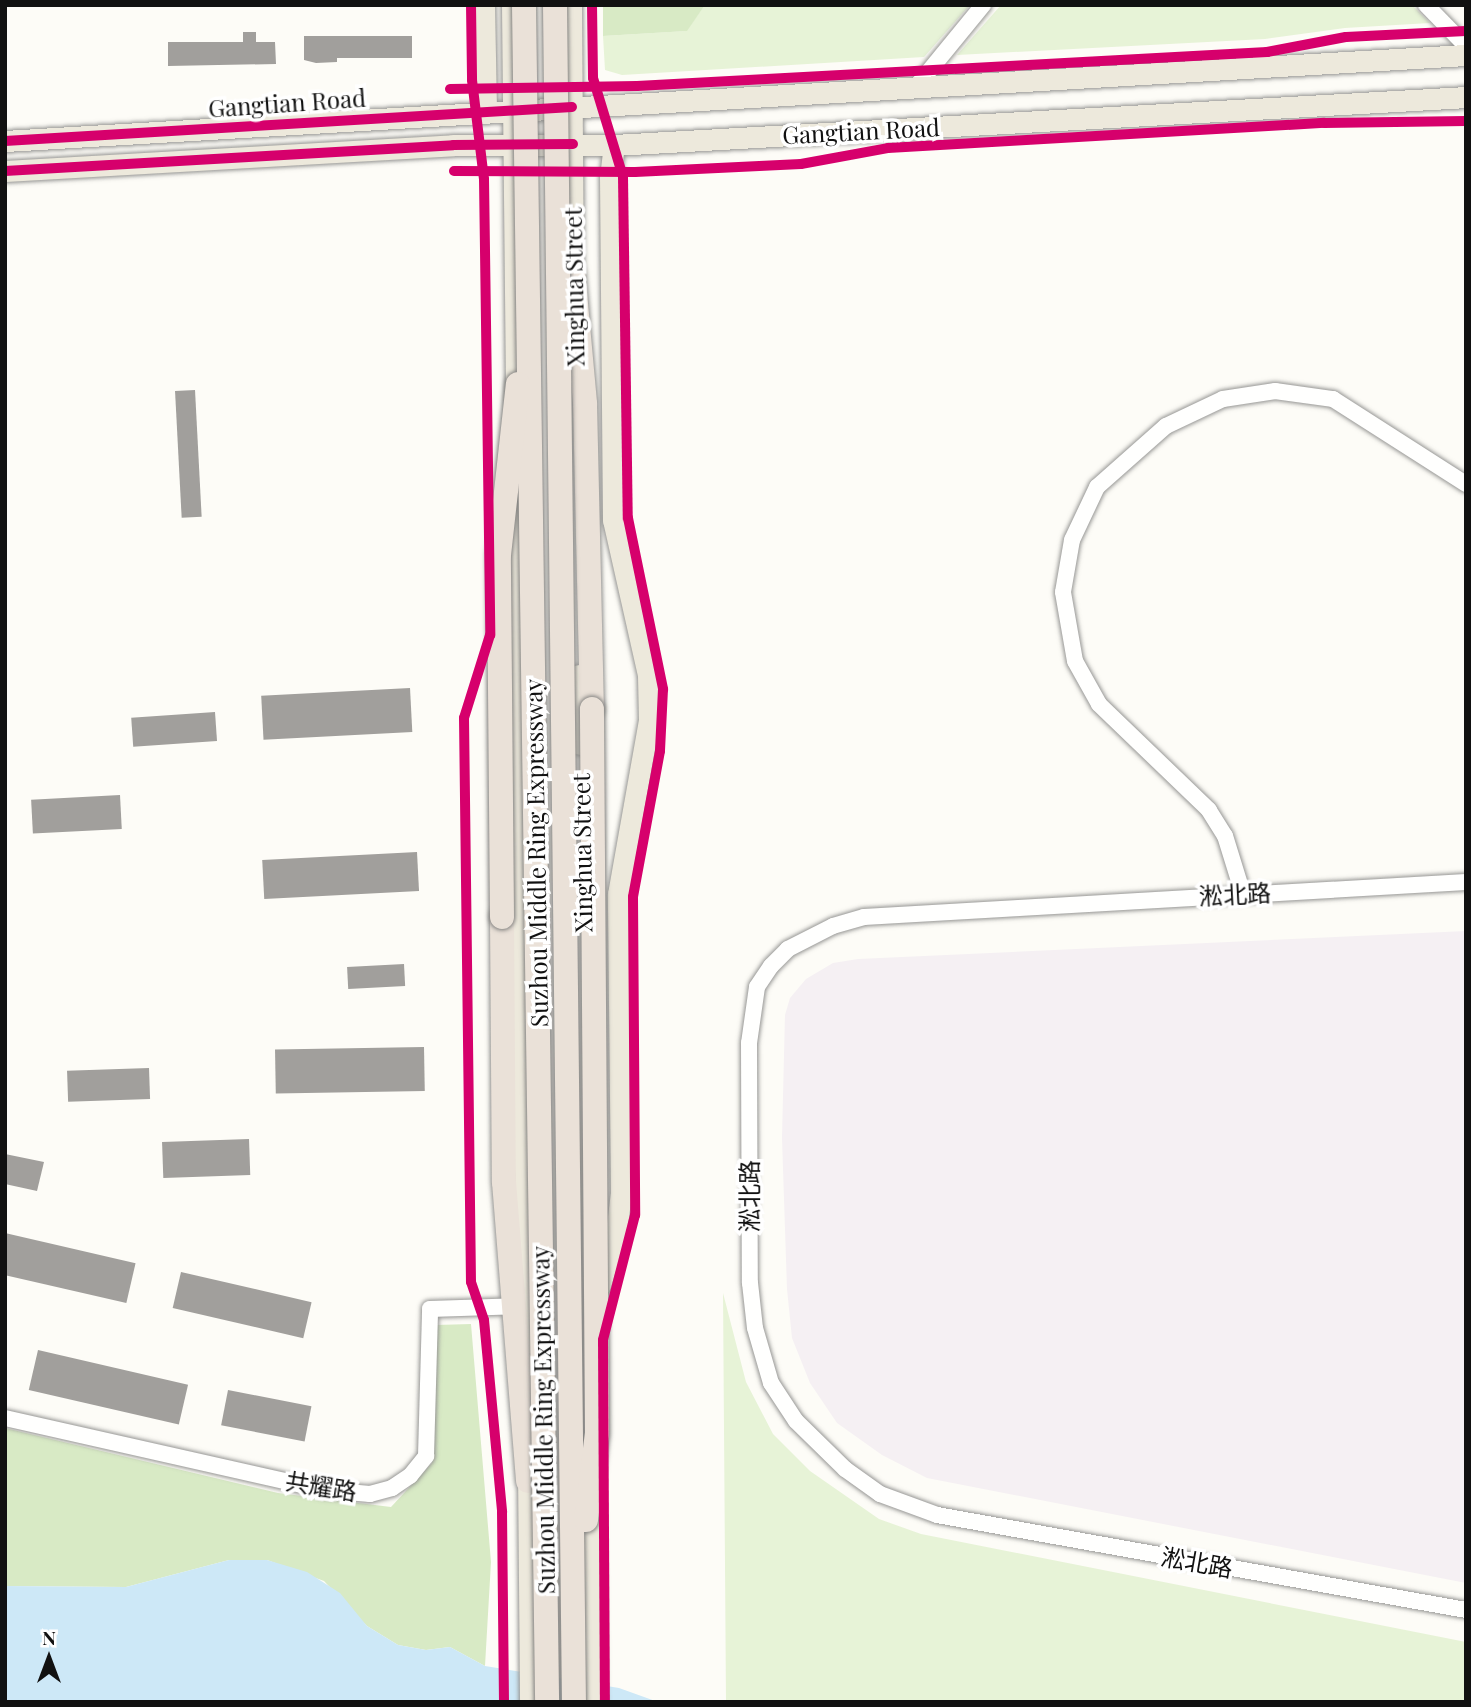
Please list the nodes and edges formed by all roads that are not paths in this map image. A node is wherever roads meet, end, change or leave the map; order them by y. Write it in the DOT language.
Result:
graph roads {
  1 [pos="484,5"];
  2 [pos="512,5"];
  3 [pos="524,5"];
  4 [pos="555,5"];
  5 [pos="571,5"];
  6 [pos="984,5"];
  7 [pos="1426,5"];
  8 [pos="1466,46"];
  9 [pos="1466,55"];
  10 [pos="916,87"];
  11 [pos="1466,97"];
  12 [pos="572,107"];
  13 [pos="513,110"];
  14 [pos="486,113"];
  15 [pos="5,141"];
  16 [pos="573,144"];
  17 [pos="514,145"];
  18 [pos="614,145"];
  19 [pos="5,171"];
  20 [pos="573,271"];
  21 [pos="529,275"];
  22 [pos="1466,484"];
  23 [pos="1466,882"];
  24 [pos="1243,894"];
  25 [pos="519,1306"];
  26 [pos="589,1321"];
  27 [pos="5,1418"];
  28 [pos="528,1481"];
  29 [pos="1466,1610"];
  30 [pos="574,1615"];
  31 [pos="530,1702"];
  32 [pos="547,1702"];
  33 [pos="574,1702"];
  34 [pos="595,1702"];
  1 -- 14 [label="main road"];
  2 -- 13 [label="main road"];
  3 -- 21 [label="highway, Suzhou Middle Ring Expressway, bridge"];
  4 -- 30 [label="highway, Suzhou Middle Ring Expressway, bridge"];
  5 -- 12 [label="main road, Xinghua Street"];
  6 -- 10 [label="street"];
  7 -- 8 [label="street"];
  9 -- 10 [label="main road, Gangtian Road"];
  10 -- 12 [label="main road, Gangtian Road"];
  11 -- 18 [label="main road, Gangtian Road"];
  12 -- 13 [label="main road, Gangtian Road"];
  12 -- 16 [label="main road, Xinghua Street"];
  13 -- 14 [label="main road, Gangtian Road"];
  13 -- 17 [label="main road"];
  14 -- 15 [label="main road, Gangtian Road"];
  16 -- 17 [label="main road, Gangtian Road"];
  16 -- 18 [label="main road, Gangtian Road"];
  16 -- 20 [label="main road, Xinghua Street"];
  17 -- 19 [label="main road, Gangtian Road"];
  17 -- 25 [label="main road"];
  18 -- 26 [label="main road"];
  20 -- 26 [label="main road, Xinghua Street"];
  20 -- 30 [label="highway, bridge"];
  21 -- 25 [label="highway, bridge"];
  21 -- 32 [label="highway, Suzhou Middle Ring Expressway, bridge"];
  22 -- 24 [label="street"];
  23 -- 24 [label="street, 淞北路"];
  24 -- 29 [label="street, 淞北路"];
  25 -- 27 [label="street, 共耀路"];
  25 -- 28 [label="highway"];
  26 -- 34 [label="main road, Xinghua Street"];
  28 -- 31 [label="main road"];
  30 -- 33 [label="highway, Suzhou Middle Ring Expressway, bridge"];
}
